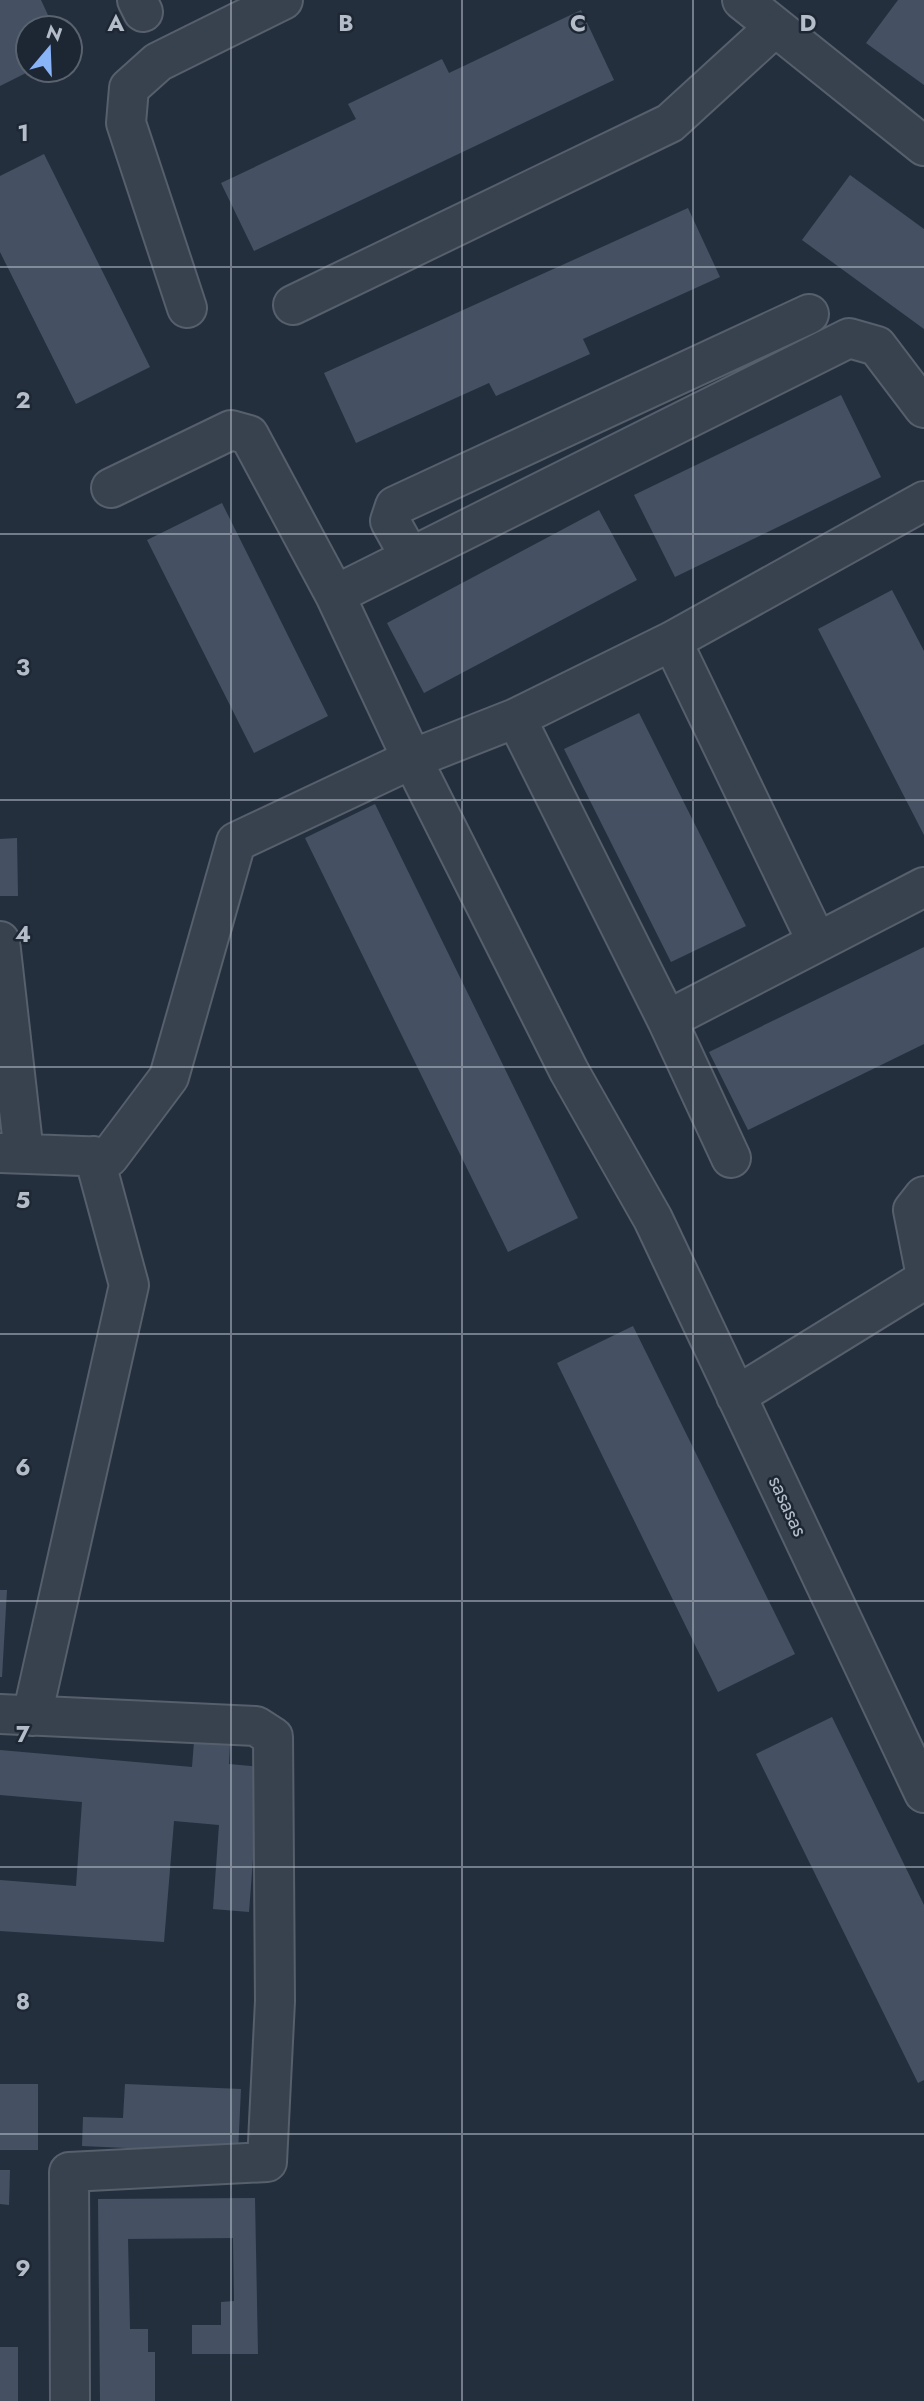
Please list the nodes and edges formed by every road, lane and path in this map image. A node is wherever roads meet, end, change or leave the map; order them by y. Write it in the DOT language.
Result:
graph roads {
  1 [pos="283,0"];
  2 [pos="742,0"];
  3 [pos="775,27"];
  4 [pos="924,146"];
  5 [pos="293,305"];
  6 [pos="187,308"];
  7 [pos="810,314"];
  8 [pos="771,331"];
  9 [pos="791,367"];
  10 [pos="643,391"];
  11 [pos="924,408"];
  12 [pos="664,430"];
  13 [pos="520,448"];
  14 [pos="111,488"];
  15 [pos="543,491"];
  16 [pos="920,513"];
  17 [pos="410,557"];
  18 [pos="335,595"];
  19 [pos="672,641"];
  20 [pos="516,718"];
  21 [pos="412,758"];
  22 [pos="924,887"];
  23 [pos="0,941"];
  24 [pos="817,942"];
  25 [pos="667,1020"];
  26 [pos="5,1028"];
  27 [pos="12,1154"];
  28 [pos="94,1156"];
  29 [pos="732,1158"];
  30 [pos="924,1196"];
  31 [pos="924,1266"];
  32 [pos="924,1280"];
  33 [pos="736,1396"];
  34 [pos="16,1715"];
  35 [pos="924,1793"];
  36 [pos="70,2401"];
  1 -- 6 [label="street"];
  2 -- 3 [label="street"];
  3 -- 4 [label="street"];
  3 -- 5 [label="street"];
  7 -- 8 [label="street"];
  8 -- 9 [label="street"];
  8 -- 10 [label="street"];
  9 -- 11 [label="street"];
  9 -- 12 [label="street"];
  10 -- 12 [label="street"];
  10 -- 13 [label="street"];
  12 -- 15 [label="street"];
  13 -- 15 [label="street"];
  13 -- 17 [label="street"];
  14 -- 18 [label="street, sasasas"];
  15 -- 17 [label="street"];
  16 -- 19 [label="street"];
  17 -- 18 [label="street"];
  18 -- 21 [label="street, sasasas"];
  19 -- 20 [label="street"];
  19 -- 24 [label="street"];
  20 -- 21 [label="street"];
  20 -- 25 [label="street"];
  21 -- 28 [label="street"];
  21 -- 33 [label="street, sasasas"];
  22 -- 24 [label="street"];
  23 -- 26 [label="street"];
  24 -- 25 [label="street"];
  25 -- 29 [label="street"];
  26 -- 27 [label="street"];
  27 -- 28 [label="street"];
  28 -- 34 [label="street"];
  30 -- 31 [label="street"];
  32 -- 33 [label="street"];
  33 -- 35 [label="street, sasasas"];
  34 -- 36 [label="street"];
}
